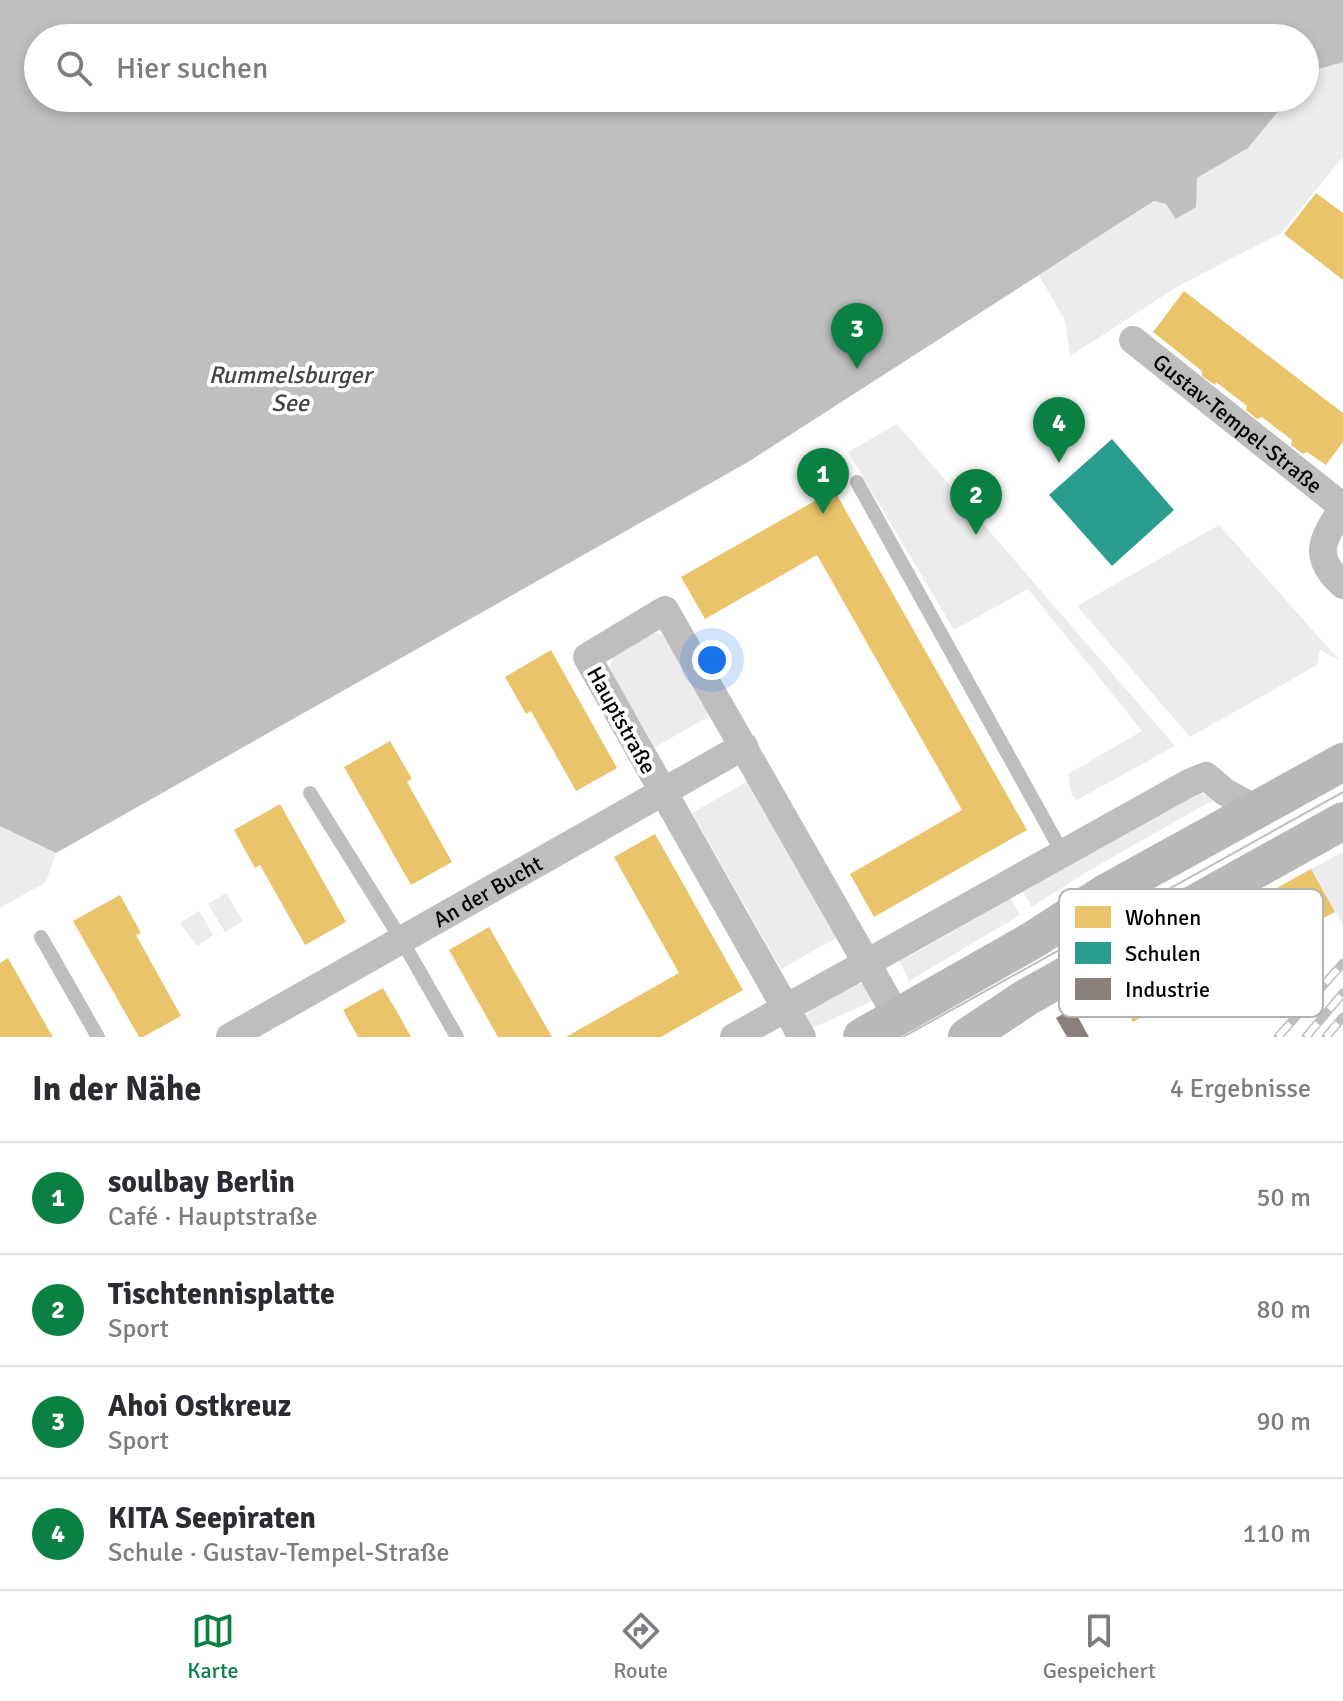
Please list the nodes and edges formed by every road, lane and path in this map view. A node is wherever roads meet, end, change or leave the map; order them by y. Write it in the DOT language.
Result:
graph roads {
  1 [pos="1133,340"];
  2 [pos="857,482"];
  3 [pos="1343,507"];
  4 [pos="1343,585"];
  5 [pos="744,746"];
  6 [pos="1343,762"];
  7 [pos="663,792"];
  8 [pos="310,793"];
  9 [pos="1256,809"];
  10 [pos="1343,821"];
  11 [pos="1062,852"];
  12 [pos="1113,889"];
  13 [pos="1221,889"];
  14 [pos="1059,923"];
  15 [pos="41,937"];
  16 [pos="401,939"];
  17 [pos="868,962"];
  18 [pos="1059,979"];
  19 [pos="786,1007"];
  20 [pos="898,1018"];
  21 [pos="98,1037"];
  22 [pos="230,1037"];
  23 [pos="457,1037"];
  24 [pos="734,1037"];
  25 [pos="802,1037"];
  26 [pos="862,1037"];
  27 [pos="967,1037"];
  1 -- 3 [label="street, Gustav-Tempel-Straße"];
  2 -- 11 [label="lane"];
  3 -- 4 [label="street, Gustav-Tempel-Straße"];
  5 -- 7 [label="street, An der Bucht"];
  5 -- 7 [label="street, Hauptstraße"];
  5 -- 17 [label="street, Hauptstraße"];
  6 -- 9 [label="main road"];
  7 -- 16 [label="street, An der Bucht"];
  7 -- 19 [label="street, Hauptstraße"];
  8 -- 16 [label="lane"];
  9 -- 11 [label="street"];
  9 -- 12 [label="main road"];
  10 -- 13 [label="main road"];
  11 -- 17 [label="street"];
  14 -- 20 [label="main road"];
  15 -- 21 [label="lane"];
  16 -- 22 [label="street, An der Bucht"];
  16 -- 23 [label="lane"];
  17 -- 19 [label="street"];
  17 -- 20 [label="street, Hauptstraße"];
  18 -- 27 [label="main road"];
  19 -- 24 [label="street"];
  19 -- 25 [label="street, Hauptstraße"];
  20 -- 26 [label="main road"];
}
